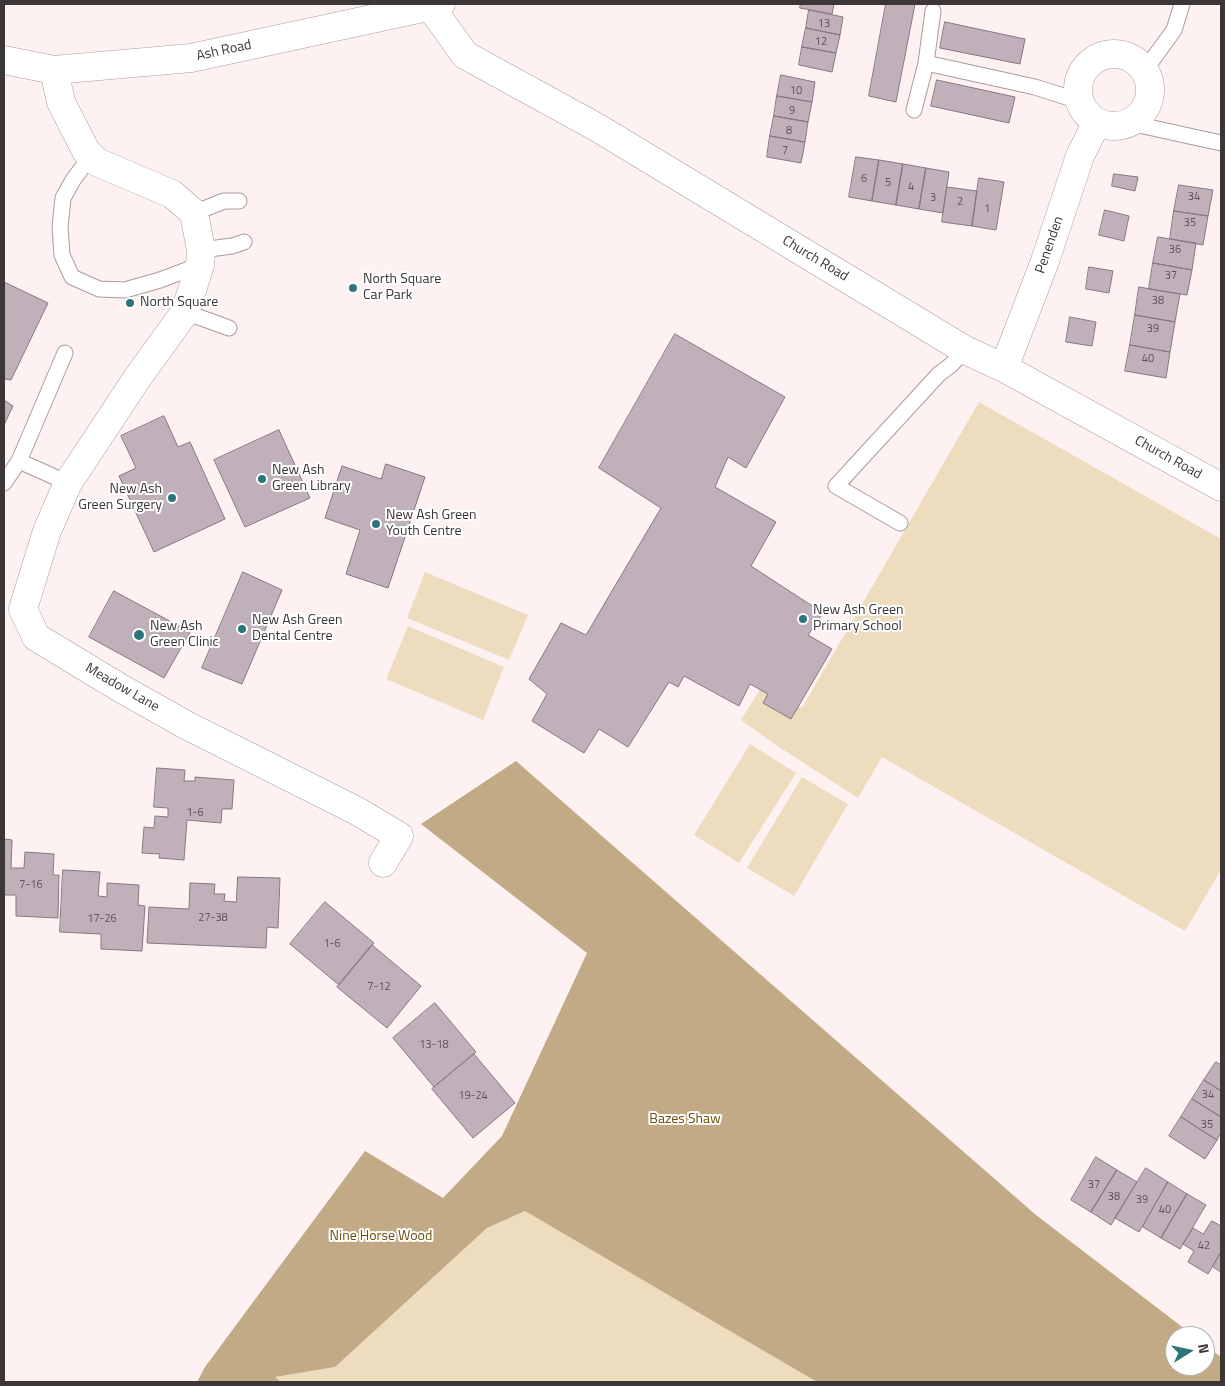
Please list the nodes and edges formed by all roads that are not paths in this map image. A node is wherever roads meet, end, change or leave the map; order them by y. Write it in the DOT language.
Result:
graph roads {
  1 [pos="1182,4"];
  2 [pos="435,5"];
  3 [pos="933,11"];
  4 [pos="4,60"];
  5 [pos="926,62"];
  6 [pos="54,70"];
  7 [pos="1144,70"];
  8 [pos="1079,101"];
  9 [pos="914,110"];
  10 [pos="1097,122"];
  11 [pos="1130,123"];
  12 [pos="1221,143"];
  13 [pos="86,151"];
  14 [pos="239,201"];
  15 [pos="194,213"];
  16 [pos="244,242"];
  17 [pos="200,258"];
  18 [pos="185,312"];
  19 [pos="229,328"];
  20 [pos="965,350"];
  21 [pos="65,353"];
  22 [pos="1004,368"];
  23 [pos="19,461"];
  24 [pos="4,483"];
  25 [pos="68,483"];
  26 [pos="1221,487"];
  27 [pos="900,524"];
  28 [pos="13,613"];
  29 [pos="383,863"];
  1 -- 7 [label="lane"];
  2 -- 6 [label="street, Ash Road"];
  2 -- 20 [label="street, Church Road"];
  3 -- 5 [label="lane"];
  4 -- 6 [label="street, Ash Road"];
  5 -- 8 [label="lane"];
  5 -- 9 [label="lane"];
  6 -- 13 [label="street"];
  7 -- 8 [label="street"];
  7 -- 11 [label="street"];
  8 -- 10 [label="street"];
  10 -- 11 [label="street"];
  10 -- 22 [label="street, Penenden"];
  11 -- 12 [label="lane"];
  13 -- 15 [label="street"];
  13 -- 17 [label="lane"];
  14 -- 15 [label="lane"];
  15 -- 17 [label="street"];
  16 -- 17 [label="lane"];
  17 -- 18 [label="street, Meadow Lane"];
  18 -- 19 [label="lane"];
  18 -- 25 [label="street, Meadow Lane"];
  20 -- 22 [label="street, Church Road"];
  20 -- 27 [label="lane"];
  21 -- 23 [label="lane"];
  22 -- 26 [label="street, Church Road"];
  23 -- 24 [label="lane"];
  23 -- 25 [label="lane"];
  25 -- 28 [label="street, Meadow Lane"];
  28 -- 29 [label="street, Meadow Lane"];
}
